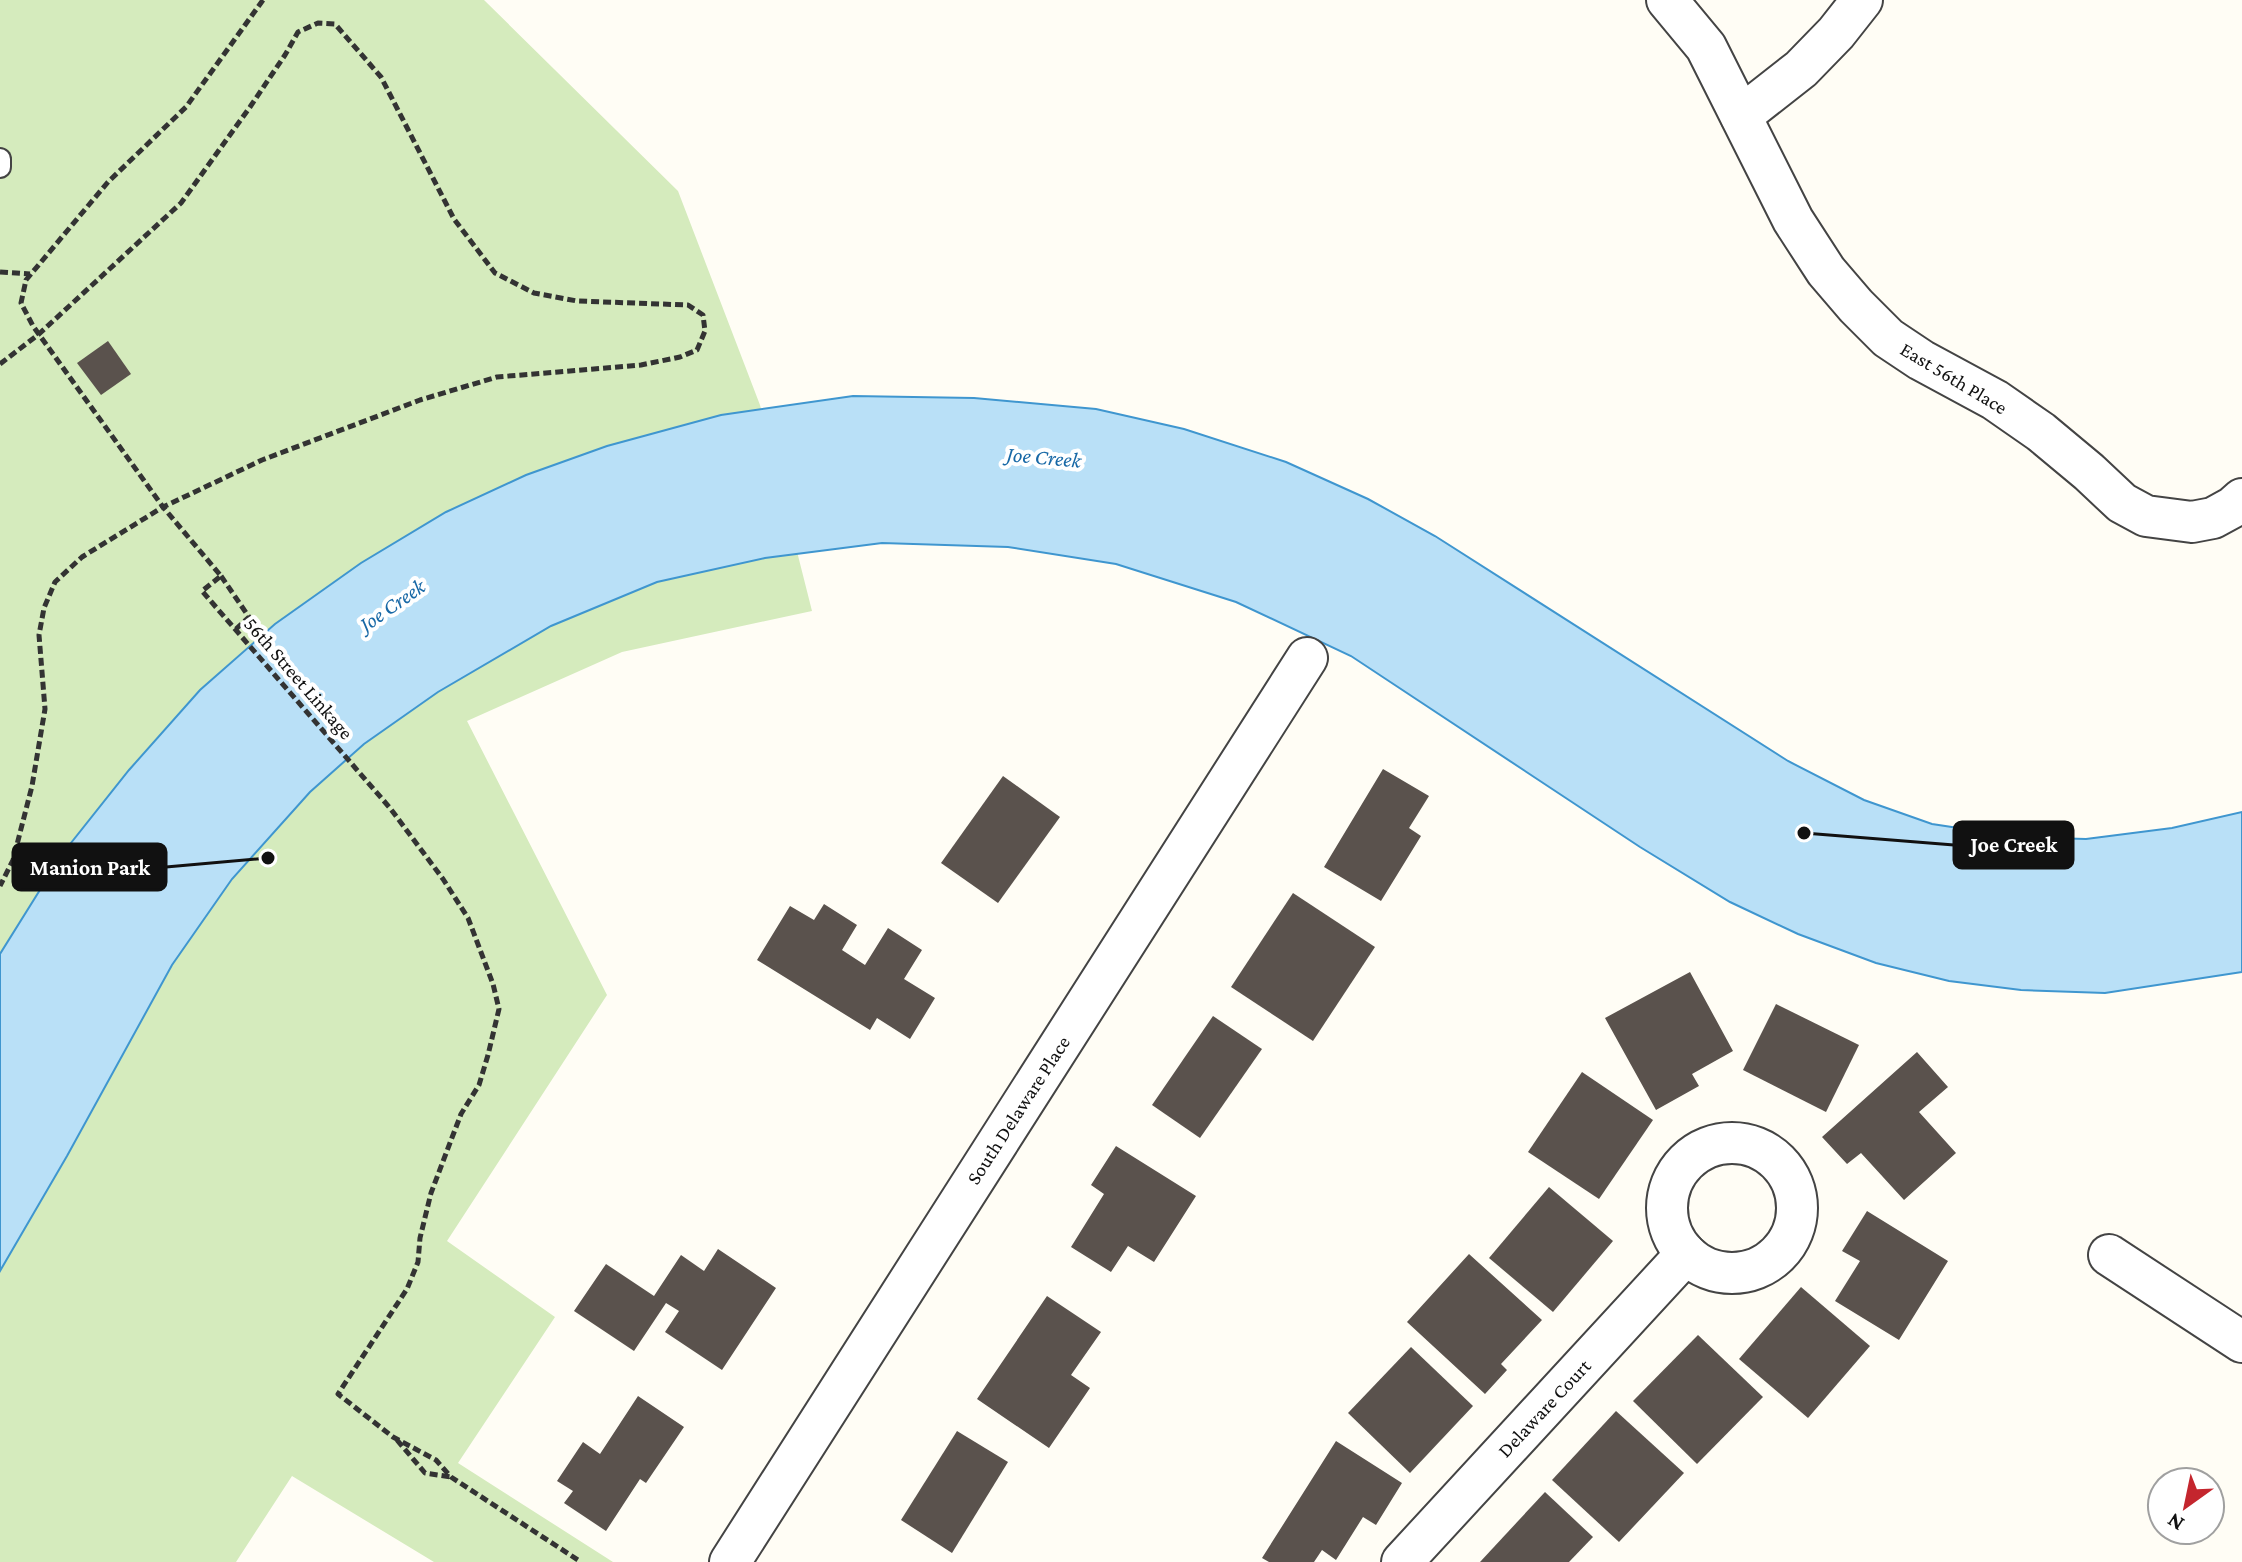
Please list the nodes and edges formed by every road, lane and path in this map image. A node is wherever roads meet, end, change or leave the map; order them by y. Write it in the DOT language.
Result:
graph roads {
  1 [pos="263,0"];
  2 [pos="1667,0"];
  3 [pos="1862,0"];
  4 [pos="1741,116"];
  5 [pos="0,159"];
  6 [pos="0,167"];
  7 [pos="0,272"];
  8 [pos="31,274"];
  9 [pos="39,334"];
  10 [pos="0,364"];
  11 [pos="2242,499"];
  12 [pos="163,507"];
  13 [pos="221,576"];
  14 [pos="236,629"];
  15 [pos="1307,658"];
  16 [pos="0,886"];
  17 [pos="1686,1254"];
  18 [pos="2109,1255"];
  19 [pos="2242,1342"];
  20 [pos="393,1437"];
  21 [pos="451,1477"];
  22 [pos="581,1562"];
  23 [pos="730,1562"];
  24 [pos="1402,1562"];
  1 -- 8 [label="path"];
  2 -- 4 [label="street, East 56th Place"];
  3 -- 4 [label="street"];
  4 -- 11 [label="street, East 56th Place"];
  5 -- 6 [label="lane"];
  7 -- 8 [label="path"];
  8 -- 9 [label="path"];
  9 -- 10 [label="path"];
  9 -- 12 [label="path"];
  9 -- 12 [label="path"];
  12 -- 13 [label="path"];
  12 -- 16 [label="path"];
  13 -- 14 [label="path"];
  13 -- 14 [label="path, 56th Street Linkage"];
  14 -- 20 [label="path, 56th Street Linkage"];
  15 -- 23 [label="street, South Delaware Place"];
  17 -- 24 [label="street, Delaware Court"];
  18 -- 19 [label="street"];
  20 -- 21 [label="path, 56th Street Linkage"];
  20 -- 21 [label="path, 56th Street Linkage"];
  21 -- 22 [label="path, 56th Street Linkage"];
}
